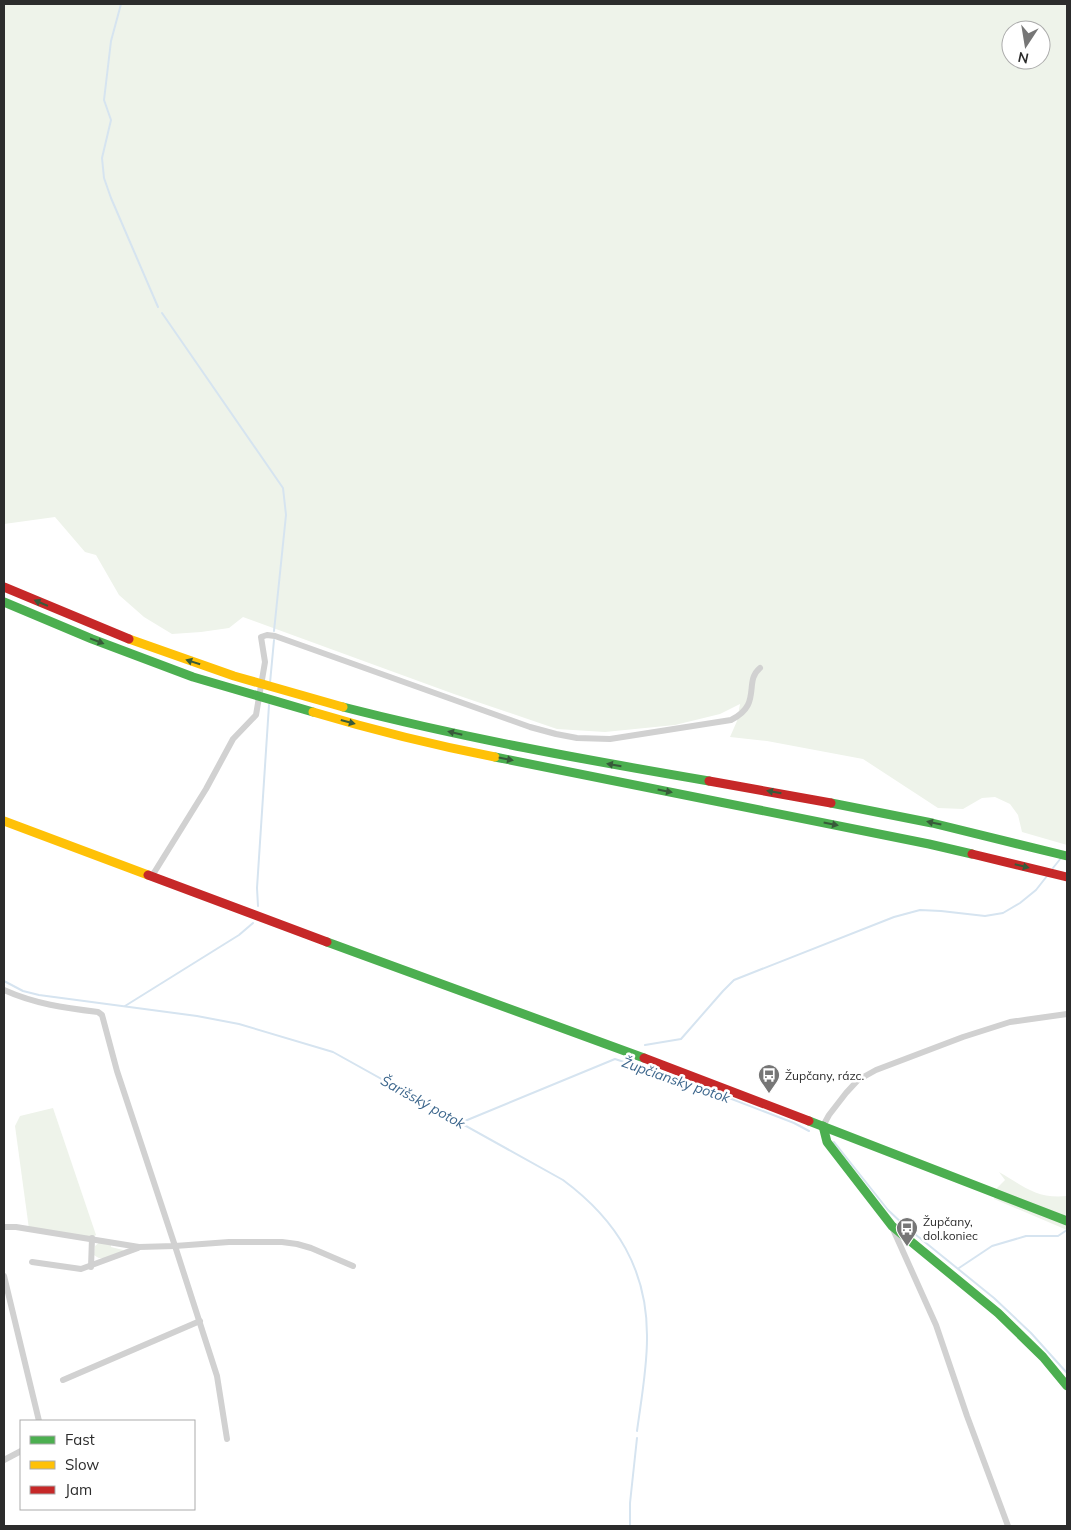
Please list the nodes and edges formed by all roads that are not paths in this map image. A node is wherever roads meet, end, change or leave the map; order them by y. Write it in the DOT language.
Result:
graph roads {
  1 [pos="4,587"];
  2 [pos="4,602"];
  3 [pos="760,668"];
  4 [pos="4,821"];
  5 [pos="1067,856"];
  6 [pos="152,876"];
  7 [pos="1067,877"];
  8 [pos="4,990"];
  9 [pos="1067,1014"];
  10 [pos="823,1126"];
  11 [pos="1067,1221"];
  12 [pos="892,1226"];
  13 [pos="4,1228"];
  14 [pos="92,1238"];
  15 [pos="175,1246"];
  16 [pos="139,1247"];
  17 [pos="32,1262"];
  18 [pos="354,1266"];
  19 [pos="90,1267"];
  20 [pos="4,1276"];
  21 [pos="200,1321"];
  22 [pos="63,1380"];
  23 [pos="1067,1386"];
  24 [pos="40,1420"];
  25 [pos="227,1439"];
  26 [pos="20,1452"];
  27 [pos="4,1460"];
  28 [pos="1008,1526"];
  5 -- 1 [label="main road, one-way"];
  2 -- 7 [label="main road, one-way"];
  3 -- 6 [label="street"];
  4 -- 6 [label="main road"];
  6 -- 10 [label="main road"];
  8 -- 15 [label="street"];
  9 -- 10 [label="street"];
  10 -- 11 [label="main road"];
  10 -- 12 [label="main road"];
  12 -- 23 [label="main road"];
  12 -- 28 [label="street"];
  13 -- 14 [label="street"];
  14 -- 16 [label="street"];
  14 -- 19 [label="street"];
  15 -- 16 [label="street"];
  15 -- 18 [label="street"];
  15 -- 21 [label="street"];
  16 -- 19 [label="street"];
  17 -- 19 [label="street"];
  20 -- 24 [label="street"];
  21 -- 22 [label="street"];
  21 -- 25 [label="street"];
  26 -- 27 [label="street"];
}
